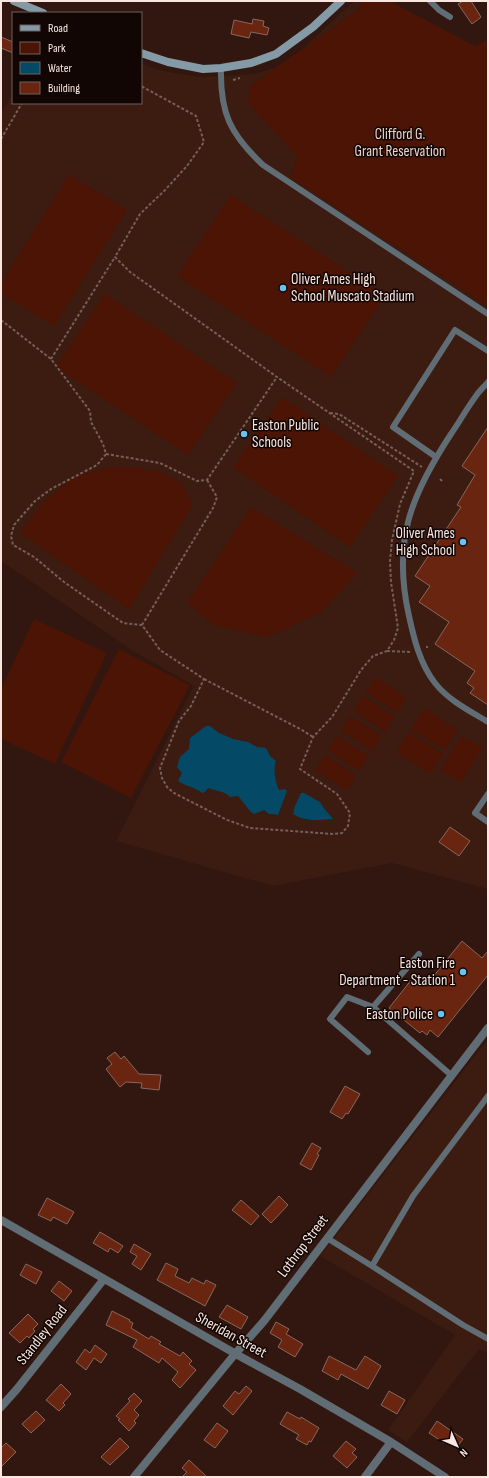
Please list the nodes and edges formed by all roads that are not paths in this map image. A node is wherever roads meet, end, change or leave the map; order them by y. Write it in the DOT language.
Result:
graph roads {
  1 [pos="14,1"];
  2 [pos="341,1"];
  3 [pos="430,1"];
  4 [pos="41,12"];
  5 [pos="450,17"];
  6 [pos="142,53"];
  7 [pos="221,68"];
  8 [pos="488,314"];
  9 [pos="488,351"];
  10 [pos="488,382"];
  11 [pos="436,457"];
  12 [pos="488,722"];
  13 [pos="488,794"];
  14 [pos="488,822"];
  15 [pos="420,954"];
  16 [pos="373,1008"];
  17 [pos="488,1028"];
  18 [pos="368,1052"];
  19 [pos="452,1075"];
  20 [pos="488,1096"];
  21 [pos="1,1220"];
  22 [pos="327,1238"];
  23 [pos="372,1266"];
  24 [pos="104,1279"];
  25 [pos="488,1339"];
  26 [pos="235,1354"];
  27 [pos="1,1407"];
  28 [pos="391,1442"];
  29 [pos="134,1477"];
  30 [pos="365,1477"];
  31 [pos="445,1477"];
  1 -- 4 [label="street"];
  2 -- 7 [label="street"];
  3 -- 5 [label="lane"];
  6 -- 7 [label="street"];
  7 -- 8 [label="lane"];
  9 -- 11 [label="lane"];
  10 -- 11 [label="lane"];
  11 -- 12 [label="lane"];
  13 -- 14 [label="lane"];
  15 -- 16 [label="lane"];
  16 -- 18 [label="lane"];
  16 -- 19 [label="lane"];
  17 -- 19 [label="street, Lothrop Street"];
  19 -- 22 [label="street, Lothrop Street"];
  20 -- 23 [label="lane"];
  21 -- 24 [label="street, Sheridan Street"];
  22 -- 23 [label="lane"];
  22 -- 26 [label="street, Lothrop Street"];
  23 -- 25 [label="lane"];
  24 -- 26 [label="street, Sheridan Street"];
  24 -- 27 [label="street, Standley Road"];
  26 -- 28 [label="street, Sheridan Street"];
  26 -- 29 [label="street, Lothrop Street"];
  28 -- 30 [label="street"];
  28 -- 31 [label="street, Sheridan Street"];
}
